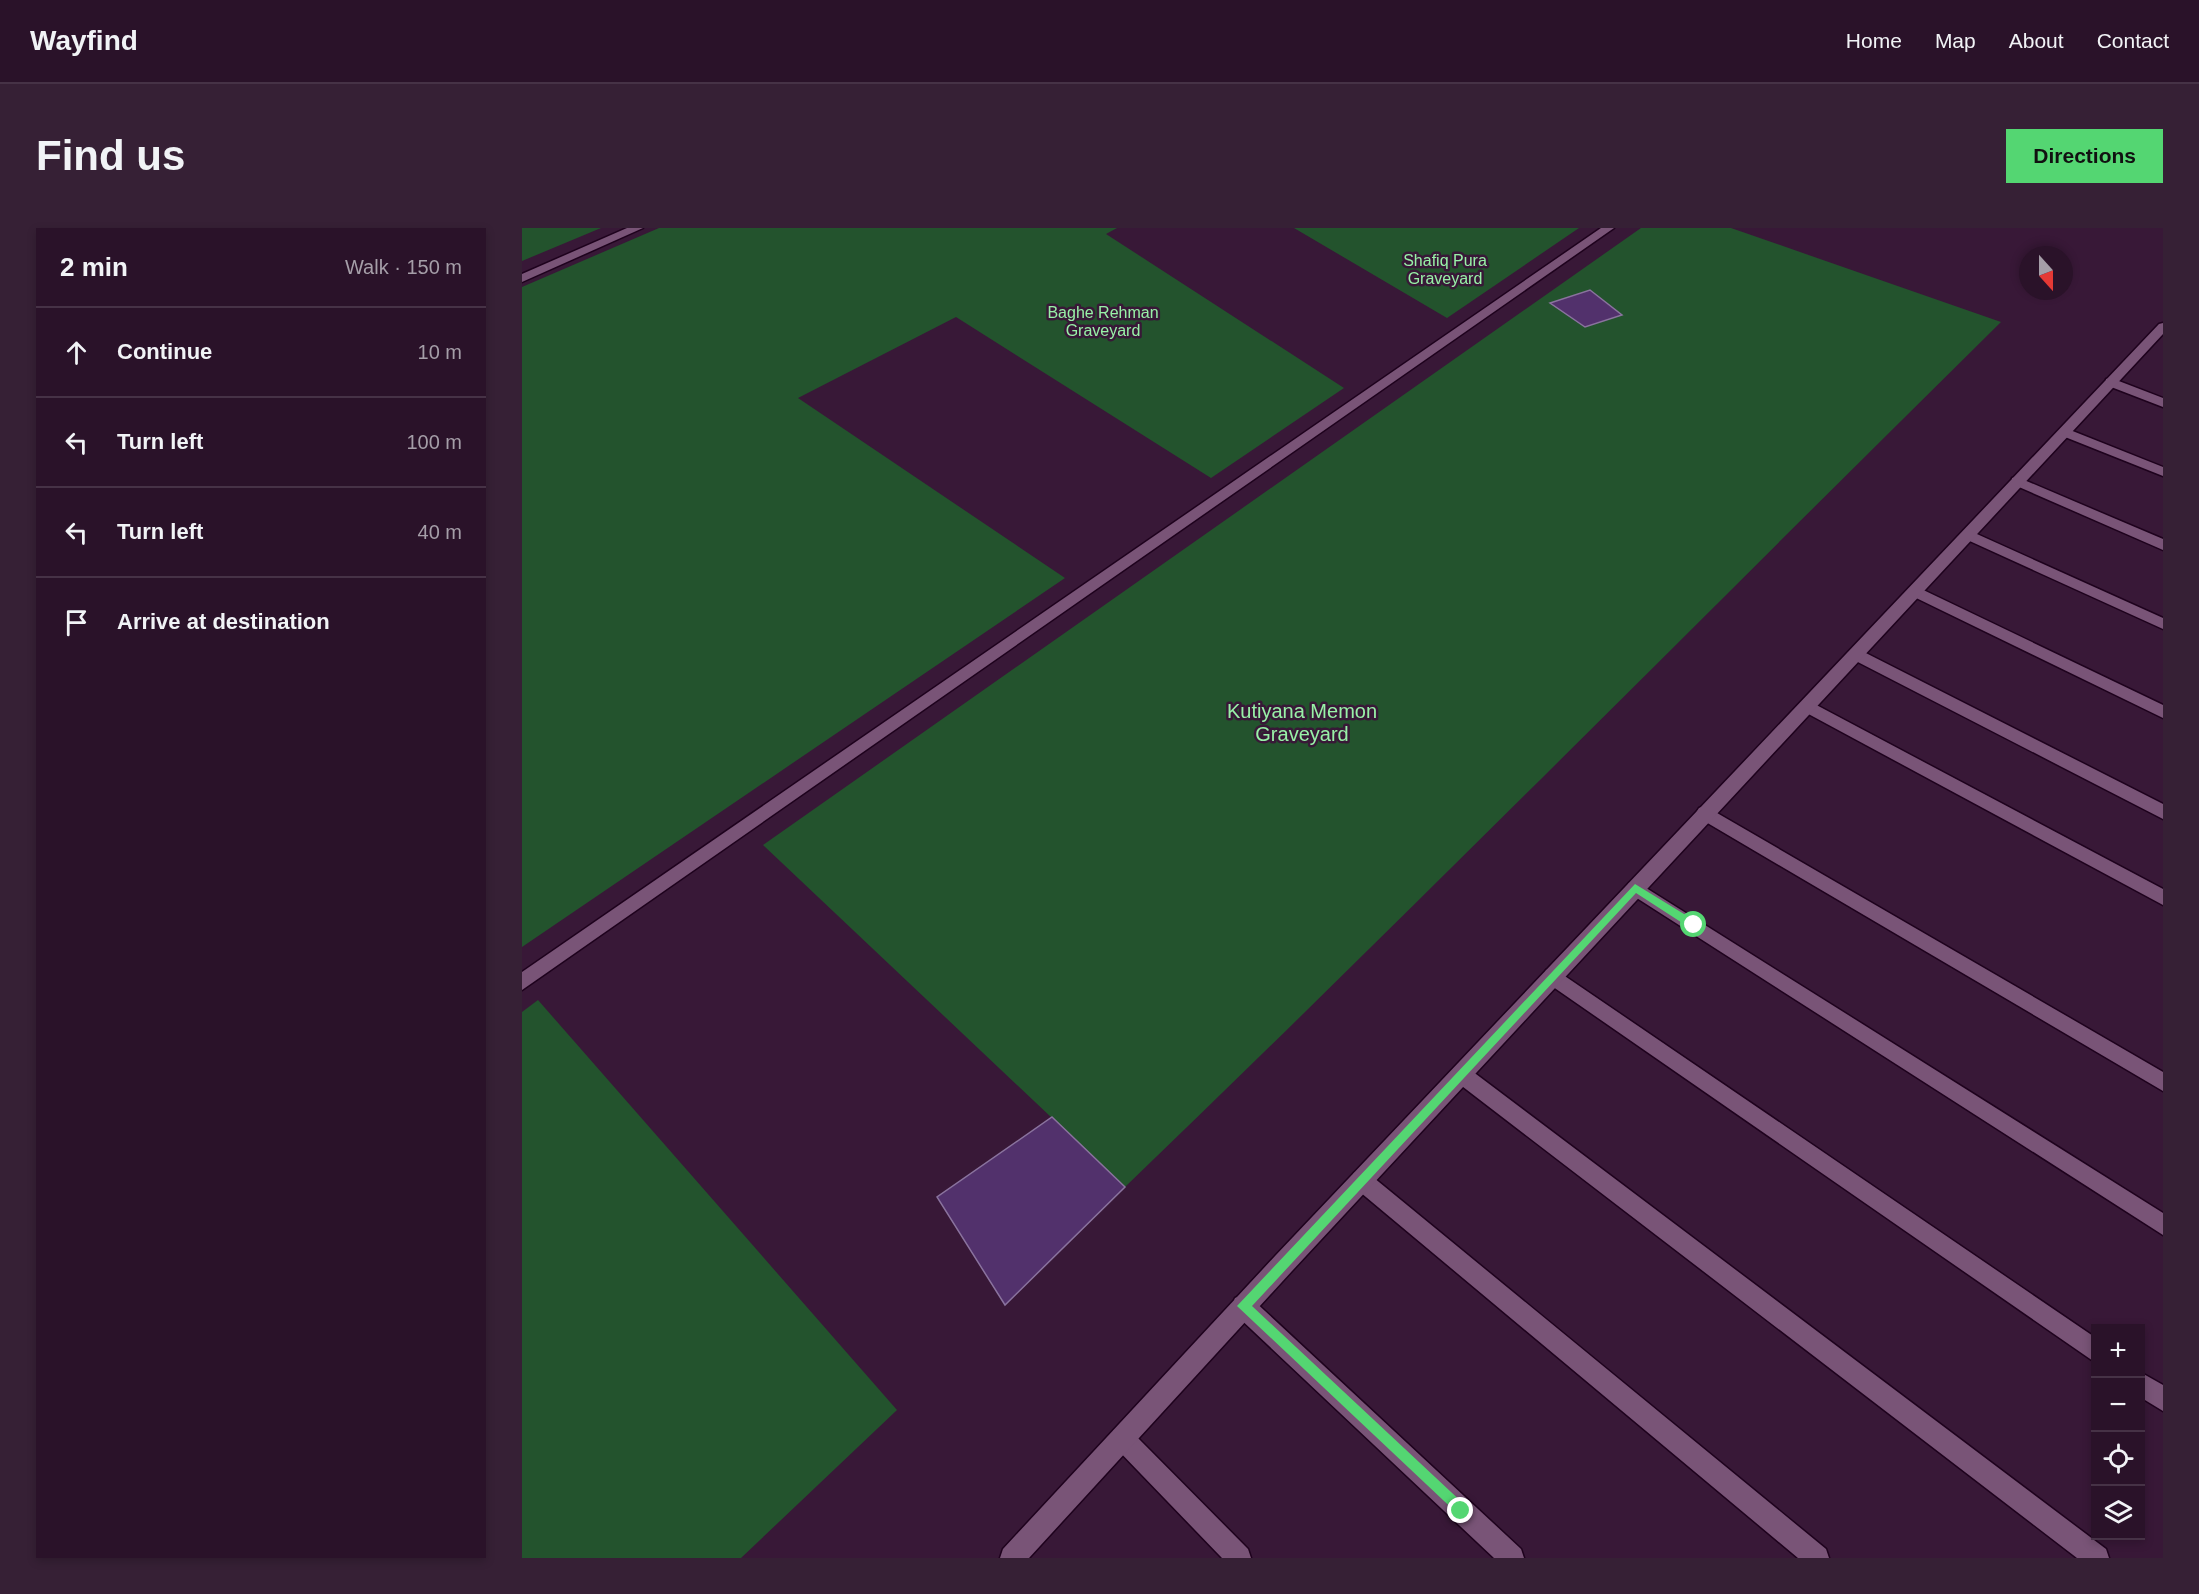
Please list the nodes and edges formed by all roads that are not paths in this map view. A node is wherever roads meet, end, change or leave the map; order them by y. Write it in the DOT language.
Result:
graph roads {
  1 [pos="637,228"];
  2 [pos="1608,228"];
  3 [pos="522,278"];
  4 [pos="2162,328"];
  5 [pos="2111,382"];
  6 [pos="2163,403"];
  7 [pos="2065,432"];
  8 [pos="2163,472"];
  9 [pos="2017,482"];
  10 [pos="1968,535"];
  11 [pos="2163,545"];
  12 [pos="1915,591"];
  13 [pos="2163,624"];
  14 [pos="1856,654"];
  15 [pos="1807,706"];
  16 [pos="2163,712"];
  17 [pos="2163,812"];
  18 [pos="1705,813"];
  19 [pos="1635,888"];
  20 [pos="2163,898"];
  21 [pos="1553,975"];
  22 [pos="522,982"];
  23 [pos="1461,1074"];
  24 [pos="2163,1082"];
  25 [pos="1361,1180"];
  26 [pos="2163,1225"];
  27 [pos="1243,1306"];
  28 [pos="2091,1349"];
  29 [pos="2145,1386"];
  30 [pos="2163,1399"];
  31 [pos="1122,1438"];
  32 [pos="1012,1558"];
  33 [pos="1239,1558"];
  34 [pos="1512,1558"];
  35 [pos="1817,1558"];
  36 [pos="2097,1558"];
  1 -- 3 [label="street"];
  2 -- 22 [label="street"];
  4 -- 5 [label="street"];
  5 -- 6 [label="street"];
  5 -- 7 [label="street"];
  7 -- 8 [label="street"];
  7 -- 9 [label="street"];
  9 -- 10 [label="street"];
  9 -- 11 [label="street"];
  10 -- 12 [label="street"];
  10 -- 13 [label="street"];
  12 -- 14 [label="street"];
  12 -- 16 [label="street"];
  14 -- 15 [label="street"];
  14 -- 17 [label="street"];
  15 -- 18 [label="street"];
  15 -- 20 [label="street"];
  18 -- 19 [label="street"];
  18 -- 24 [label="street"];
  19 -- 21 [label="street"];
  19 -- 26 [label="street"];
  21 -- 23 [label="street"];
  21 -- 28 [label="street"];
  23 -- 25 [label="street"];
  23 -- 36 [label="street"];
  25 -- 27 [label="street"];
  25 -- 35 [label="street"];
  27 -- 31 [label="street"];
  27 -- 34 [label="street"];
  29 -- 30 [label="street"];
  31 -- 32 [label="street"];
  31 -- 33 [label="street"];
}
